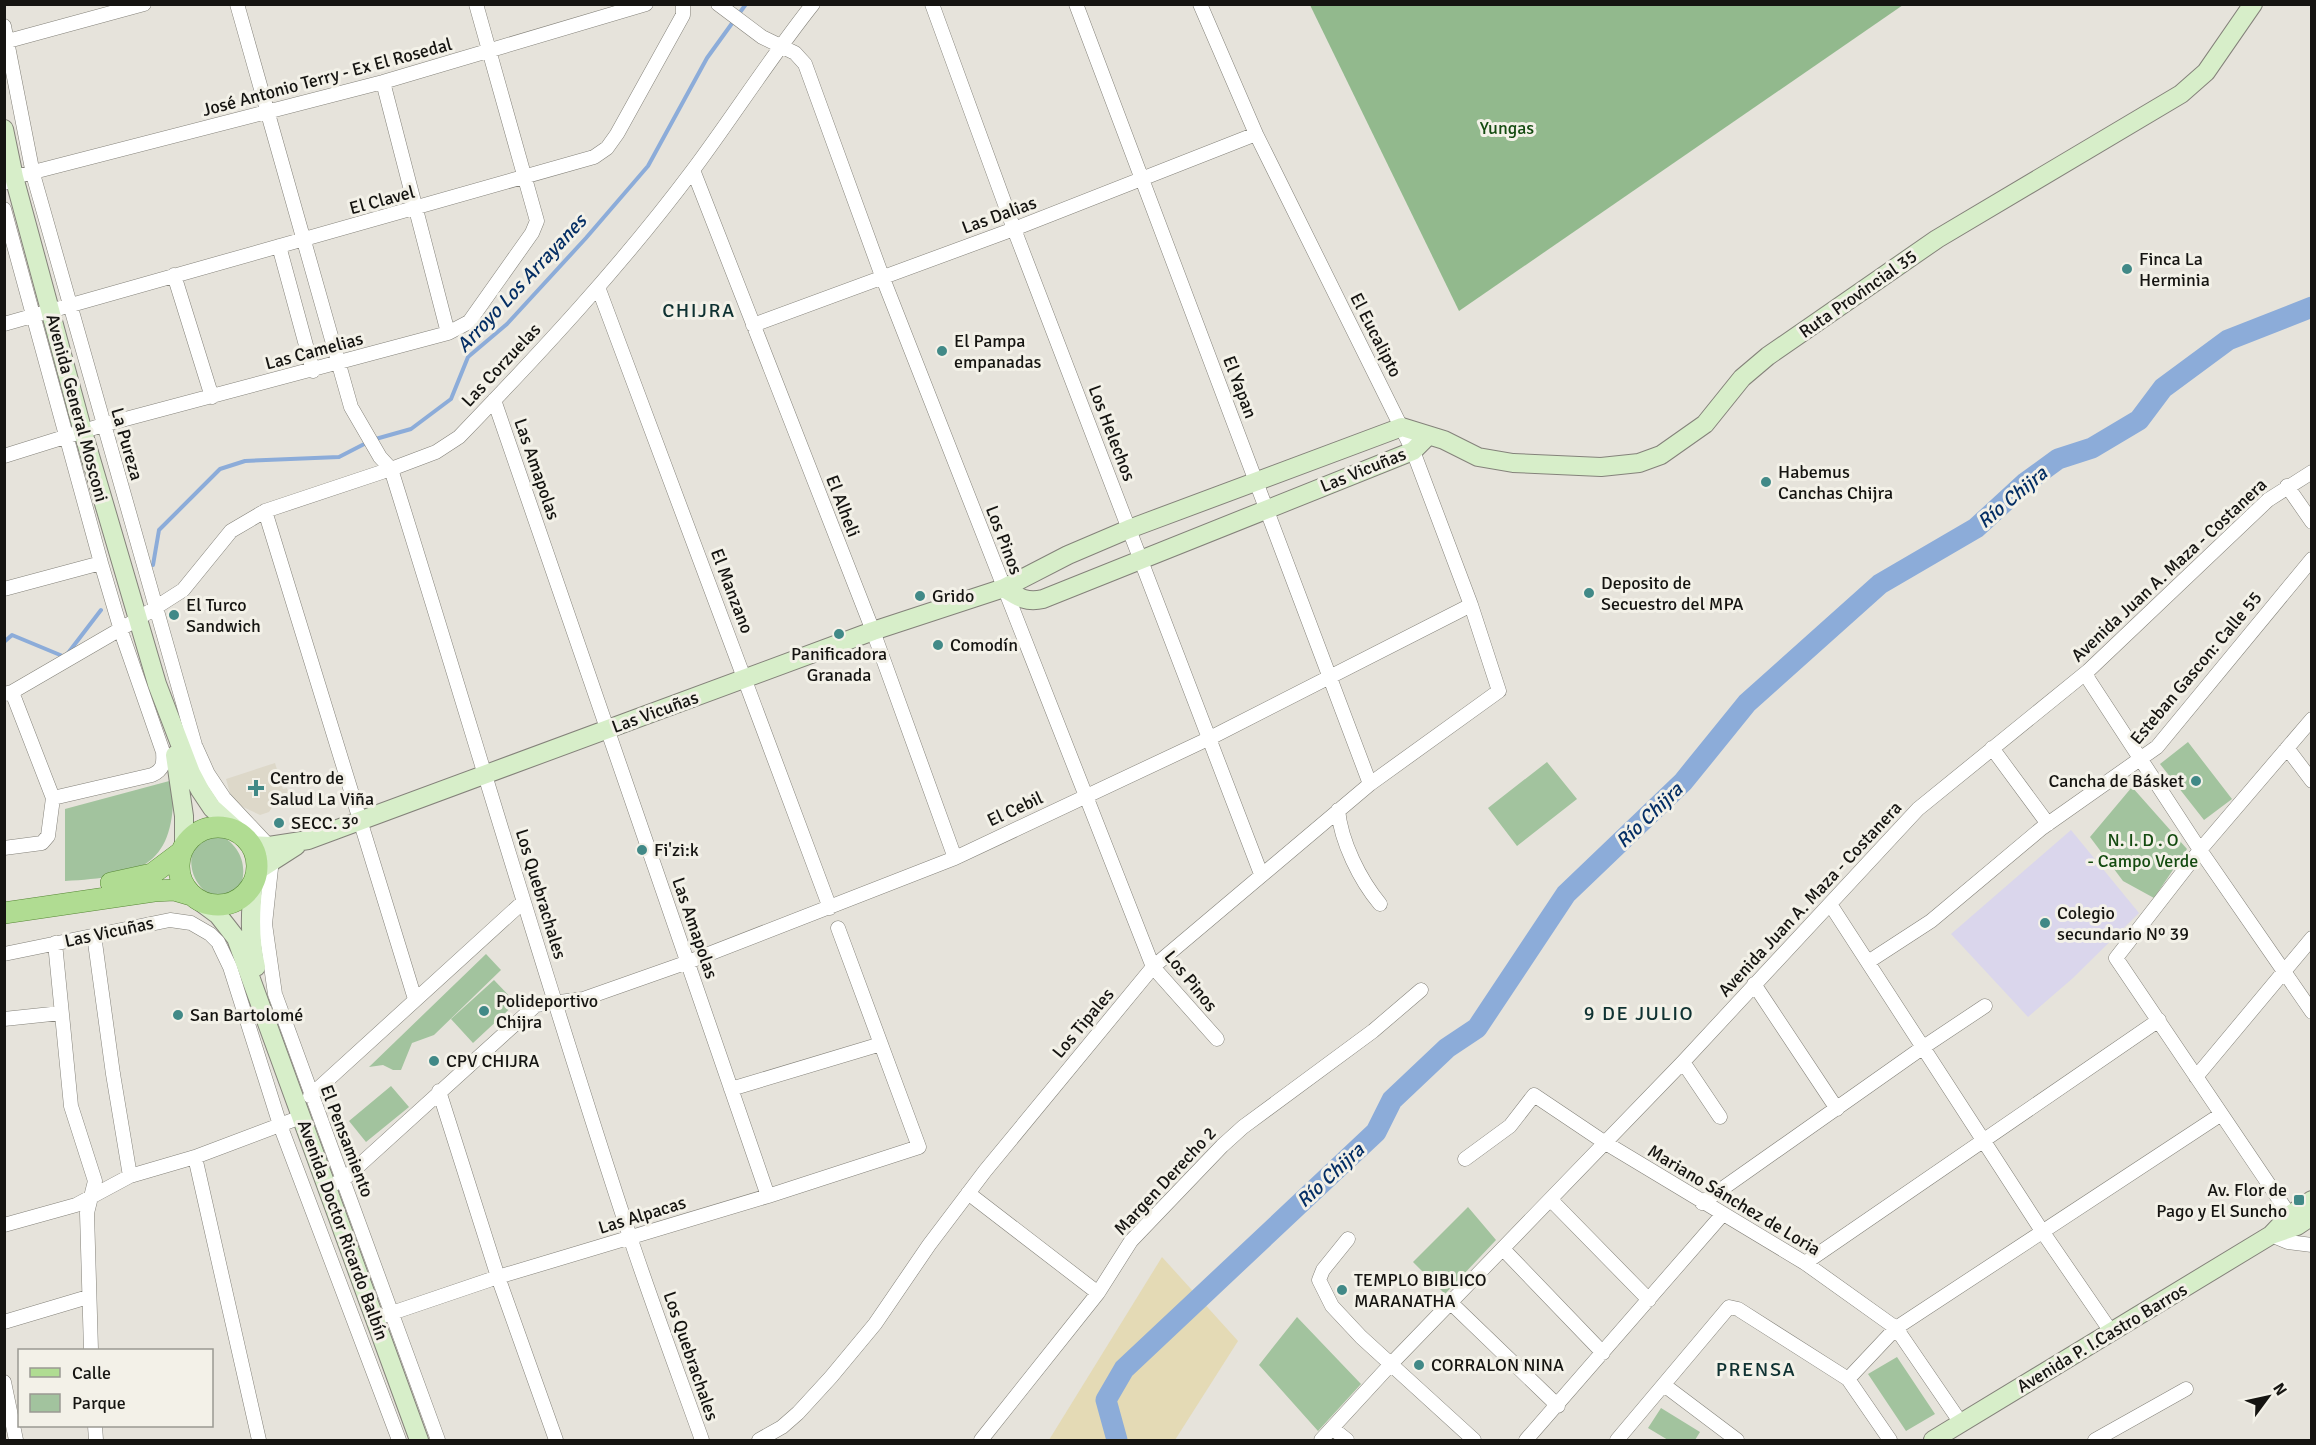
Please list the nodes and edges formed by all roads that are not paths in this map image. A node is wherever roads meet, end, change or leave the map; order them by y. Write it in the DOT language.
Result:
graph roads {
  1 [pos="144,4"];
  2 [pos="237,4"];
  3 [pos="476,4"];
  4 [pos="646,4"];
  5 [pos="683,4"];
  6 [pos="813,4"];
  7 [pos="932,4"];
  8 [pos="1076,4"];
  9 [pos="1200,4"];
  10 [pos="2253,4"];
  11 [pos="722,8"];
  12 [pos="4,26"];
  13 [pos="8,41"];
  14 [pos="781,45"];
  15 [pos="489,52"];
  16 [pos="383,82"];
  17 [pos="267,113"];
  18 [pos="4,129"];
  19 [pos="1256,134"];
  20 [pos="693,170"];
  21 [pos="33,174"];
  22 [pos="525,177"];
  23 [pos="9,180"];
  24 [pos="1141,181"];
  25 [pos="4,209"];
  26 [pos="415,210"];
  27 [pos="1014,229"];
  28 [pos="303,239"];
  29 [pos="279,246"];
  30 [pos="174,275"];
  31 [pos="882,276"];
  32 [pos="598,287"];
  33 [pos="70,305"];
  34 [pos="42,313"];
  35 [pos="4,324"];
  36 [pos="753,325"];
  37 [pos="448,333"];
  38 [pos="338,364"];
  39 [pos="313,371"];
  40 [pos="212,397"];
  41 [pos="494,400"];
  42 [pos="102,425"];
  43 [pos="1402,426"];
  44 [pos="75,434"];
  45 [pos="1428,436"];
  46 [pos="1413,451"];
  47 [pos="4,456"];
  48 [pos="391,469"];
  49 [pos="2312,472"];
  50 [pos="1257,481"];
  51 [pos="2287,486"];
  52 [pos="1267,509"];
  53 [pos="265,511"];
  54 [pos="2312,522"];
  55 [pos="1129,529"];
  56 [pos="1068,555"];
  57 [pos="1140,558"];
  58 [pos="2312,559"];
  59 [pos="101,563"];
  60 [pos="1080,584"];
  61 [pos="1004,588"];
  62 [pos="4,589"];
  63 [pos="1471,605"];
  64 [pos="154,609"];
  65 [pos="129,625"];
  66 [pos="873,631"];
  67 [pos="2085,674"];
  68 [pos="746,679"];
  69 [pos="1330,679"];
  70 [pos="157,684"];
  71 [pos="1499,691"];
  72 [pos="8,693"];
  73 [pos="2312,719"];
  74 [pos="608,730"];
  75 [pos="1210,738"];
  76 [pos="1992,747"];
  77 [pos="2287,748"];
  78 [pos="2142,760"];
  79 [pos="487,774"];
  80 [pos="2312,781"];
  81 [pos="1370,784"];
  82 [pos="1084,796"];
  83 [pos="53,798"];
  84 [pos="1338,810"];
  85 [pos="359,822"];
  86 [pos="2048,824"];
  87 [pos="4,848"];
  88 [pos="182,849"];
  89 [pos="2200,850"];
  90 [pos="258,857"];
  91 [pos="955,858"];
  92 [pos="1261,874"];
  93 [pos="4,898"];
  94 [pos="195,898"];
  95 [pos="523,902"];
  96 [pos="1380,904"];
  97 [pos="1830,904"];
  98 [pos="830,908"];
  99 [pos="4,913"];
  100 [pos="838,928"];
  101 [pos="94,935"];
  102 [pos="2312,938"];
  103 [pos="55,943"];
  104 [pos="4,954"];
  105 [pos="688,962"];
  106 [pos="1868,962"];
  107 [pos="1153,968"];
  108 [pos="2284,972"];
  109 [pos="1754,984"];
  110 [pos="1420,990"];
  111 [pos="415,999"];
  112 [pos="556,1002"];
  113 [pos="1985,1006"];
  114 [pos="2312,1012"];
  115 [pos="61,1013"];
  116 [pos="4,1019"];
  117 [pos="267,1019"];
  118 [pos="2159,1020"];
  119 [pos="1216,1039"];
  120 [pos="881,1044"];
  121 [pos="1922,1048"];
  122 [pos="1683,1062"];
  123 [pos="2196,1077"];
  124 [pos="732,1089"];
  125 [pos="439,1091"];
  126 [pos="310,1096"];
  127 [pos="1837,1109"];
  128 [pos="2220,1115"];
  129 [pos="301,1117"];
  130 [pos="1720,1117"];
  131 [pos="280,1125"];
  132 [pos="1983,1141"];
  133 [pos="1604,1143"];
  134 [pos="195,1157"];
  135 [pos="1465,1159"];
  136 [pos="130,1176"];
  137 [pos="343,1180"];
  138 [pos="326,1188"];
  139 [pos="968,1193"];
  140 [pos="92,1195"];
  141 [pos="768,1196"];
  142 [pos="1551,1200"];
  143 [pos="2312,1200"];
  144 [pos="1702,1203"];
  145 [pos="1722,1215"];
  146 [pos="2300,1219"];
  147 [pos="4,1226"];
  148 [pos="343,1230"];
  149 [pos="2042,1232"];
  150 [pos="2271,1235"];
  151 [pos="323,1238"];
  152 [pos="630,1238"];
  153 [pos="1348,1239"];
  154 [pos="2312,1245"];
  155 [pos="1503,1250"];
  156 [pos="1805,1263"];
  157 [pos="498,1277"];
  158 [pos="1098,1293"];
  159 [pos="88,1297"];
  160 [pos="1648,1300"];
  161 [pos="1451,1303"];
  162 [pos="383,1316"];
  163 [pos="4,1322"];
  164 [pos="1896,1328"];
  165 [pos="2112,1333"];
  166 [pos="91,1349"];
  167 [pos="1603,1353"];
  168 [pos="1391,1364"];
  169 [pos="1848,1379"];
  170 [pos="4,1382"];
  171 [pos="1664,1385"];
  172 [pos="2186,1389"];
  173 [pos="1558,1406"];
  174 [pos="1961,1424"];
  175 [pos="1332,1428"];
  176 [pos="1530,1439"];
  177 [pos="16,1440"];
  178 [pos="259,1440"];
  179 [pos="399,1440"];
  180 [pos="419,1440"];
  181 [pos="438,1440"];
  182 [pos="556,1440"];
  183 [pos="702,1440"];
  184 [pos="759,1440"];
  185 [pos="981,1440"];
  186 [pos="1321,1440"];
  187 [pos="1347,1440"];
  188 [pos="1474,1440"];
  189 [pos="1617,1440"];
  190 [pos="1737,1440"];
  191 [pos="1890,1440"];
  192 [pos="1933,1440"];
  193 [pos="2095,1440"];
  1 -- 13 [label="street"];
  2 -- 17 [label="street, Los Quebrachales"];
  3 -- 15 [label="street, Las Camelias"];
  4 -- 15 [label="street, José Antonio Terry - Ex El Rosedal"];
  5 -- 22 [label="street, El Clavel"];
  6 -- 14 [label="street, Las Corzuelas"];
  7 -- 27 [label="street, Los Helechos"];
  8 -- 24 [label="street, El Yapan"];
  9 -- 19 [label="street, El Eucalipto"];
  10 -- 45 [label="street, Ruta Provincial 35"];
  11 -- 14 [label="street, Los Pinos"];
  12 -- 13 [label="street, La Pureza"];
  13 -- 21 [label="street, La Pureza"];
  14 -- 20 [label="street, Las Corzuelas"];
  14 -- 31 [label="street, Los Pinos"];
  15 -- 16 [label="street, José Antonio Terry - Ex El Rosedal"];
  15 -- 22 [label="street, Las Camelias"];
  16 -- 17 [label="street, José Antonio Terry - Ex El Rosedal"];
  16 -- 26 [label="street"];
  17 -- 21 [label="street, José Antonio Terry - Ex El Rosedal"];
  17 -- 28 [label="street, Los Quebrachales"];
  18 -- 23 [label="street, Avenida General Mosconi"];
  19 -- 24 [label="street, Las Dalias"];
  19 -- 43 [label="street, El Eucalipto"];
  20 -- 32 [label="street, Las Corzuelas"];
  20 -- 36 [label="street, El Alheli"];
  21 -- 23 [label="street, José Antonio Terry - Ex El Rosedal"];
  21 -- 33 [label="street, La Pureza"];
  22 -- 26 [label="street, El Clavel"];
  22 -- 37 [label="street, Las Camelias"];
  23 -- 34 [label="street, Avenida General Mosconi"];
  24 -- 27 [label="street, Las Dalias"];
  24 -- 50 [label="street, El Yapan"];
  25 -- 34 [label="street"];
  26 -- 28 [label="street, El Clavel"];
  26 -- 37 [label="street"];
  27 -- 31 [label="street, Las Dalias"];
  27 -- 55 [label="street, Los Helechos"];
  28 -- 29 [label="street, El Clavel"];
  28 -- 38 [label="street, Los Quebrachales"];
  29 -- 30 [label="street, El Clavel"];
  29 -- 39 [label="street"];
  30 -- 33 [label="street, El Clavel"];
  30 -- 40 [label="street"];
  31 -- 36 [label="street, Las Dalias"];
  31 -- 61 [label="street, Los Pinos"];
  32 -- 41 [label="street, Las Corzuelas"];
  32 -- 68 [label="street, El Manzano"];
  33 -- 34 [label="street, El Clavel"];
  33 -- 42 [label="street, La Pureza"];
  34 -- 35 [label="street, El Clavel"];
  34 -- 44 [label="street, Avenida General Mosconi"];
  36 -- 66 [label="street, El Alheli"];
  37 -- 38 [label="street, Las Camelias"];
  38 -- 39 [label="street, Las Camelias"];
  38 -- 48 [label="street, Los Quebrachales"];
  39 -- 40 [label="street, Las Camelias"];
  40 -- 42 [label="street, Las Camelias"];
  41 -- 48 [label="street, Las Corzuelas"];
  41 -- 74 [label="street, Las Amapolas"];
  42 -- 44 [label="street, Las Camelias"];
  42 -- 64 [label="street, La Pureza"];
  43 -- 45 [label="street, Las Vicuñas"];
  43 -- 46 [label="street, El Eucalipto"];
  43 -- 50 [label="street, Las Vicuñas"];
  44 -- 47 [label="street, Las Camelias"];
  44 -- 59 [label="street"];
  44 -- 65 [label="street, Avenida General Mosconi"];
  45 -- 46 [label="street, Las Vicuñas"];
  46 -- 52 [label="street, Las Vicuñas"];
  46 -- 63 [label="street, El Eucalipto"];
  48 -- 53 [label="street, Las Corzuelas"];
  48 -- 79 [label="street, Los Quebrachales"];
  49 -- 51 [label="street, Avenida Juan A. Maza - Costanera"];
  50 -- 52 [label="street, El Yapan"];
  50 -- 55 [label="street, Las Vicuñas"];
  51 -- 54 [label="street"];
  51 -- 67 [label="street, Avenida Juan A. Maza - Costanera"];
  52 -- 57 [label="street, Las Vicuñas"];
  52 -- 69 [label="street, El Yapan"];
  53 -- 64 [label="street, Las Corzuelas"];
  53 -- 85 [label="street"];
  55 -- 56 [label="street, Las Vicuñas"];
  55 -- 57 [label="street, Los Helechos"];
  56 -- 60 [label="street"];
  56 -- 61 [label="street, Las Vicuñas"];
  57 -- 60 [label="street, Las Vicuñas"];
  57 -- 75 [label="street, Los Helechos"];
  58 -- 78 [label="street, Esteban Gascon: Calle 55"];
  59 -- 62 [label="street"];
  59 -- 65 [label="street"];
  60 -- 61 [label="street, Las Vicuñas"];
  61 -- 66 [label="street, Las Vicuñas"];
  61 -- 82 [label="street, Los Pinos"];
  63 -- 69 [label="street, El Cebil"];
  63 -- 71 [label="street, El Eucalipto"];
  64 -- 65 [label="street, Las Corzuelas"];
  64 -- 90 [label="street, La Pureza"];
  65 -- 70 [label="street, Avenida General Mosconi"];
  65 -- 72 [label="street, Las Corzuelas"];
  65 -- 83 [label="street"];
  66 -- 68 [label="street, Las Vicuñas"];
  66 -- 91 [label="street, El Alheli"];
  67 -- 76 [label="street, Avenida Juan A. Maza - Costanera"];
  67 -- 78 [label="street"];
  68 -- 74 [label="street, Las Vicuñas"];
  68 -- 98 [label="street, El Manzano"];
  69 -- 75 [label="street, El Cebil"];
  69 -- 81 [label="street, El Yapan"];
  70 -- 88 [label="street"];
  70 -- 90 [label="street"];
  71 -- 81 [label="street, Los Tipales"];
  72 -- 83 [label="street"];
  73 -- 77 [label="street"];
  74 -- 79 [label="street, Las Vicuñas"];
  74 -- 105 [label="street, Las Amapolas"];
  75 -- 82 [label="street, El Cebil"];
  75 -- 92 [label="street, Los Helechos"];
  76 -- 86 [label="street"];
  76 -- 97 [label="street, Avenida Juan A. Maza - Costanera"];
  77 -- 80 [label="street"];
  77 -- 89 [label="street"];
  78 -- 86 [label="street, Esteban Gascon: Calle 55"];
  78 -- 89 [label="street"];
  79 -- 85 [label="street, Las Vicuñas"];
  79 -- 95 [label="street, Los Quebrachales"];
  81 -- 84 [label="street, Los Tipales"];
  82 -- 91 [label="street, El Cebil"];
  82 -- 107 [label="street, Los Pinos"];
  83 -- 87 [label="street"];
  84 -- 92 [label="street, Los Tipales"];
  84 -- 96 [label="street"];
  85 -- 90 [label="street, Las Vicuñas"];
  85 -- 111 [label="street"];
  86 -- 106 [label="street, Esteban Gascon: Calle 55"];
  88 -- 90 [label="main road"];
  88 -- 93 [label="main road"];
  88 -- 94 [label="main road"];
  89 -- 108 [label="street"];
  89 -- 118 [label="street"];
  90 -- 94 [label="main road"];
  90 -- 117 [label="street"];
  90 -- 126 [label="street, El Pensamiento"];
  91 -- 98 [label="street, El Cebil"];
  92 -- 107 [label="street, Los Tipales"];
  94 -- 99 [label="main road"];
  94 -- 117 [label="street"];
  95 -- 111 [label="street"];
  95 -- 112 [label="street, Los Quebrachales"];
  97 -- 106 [label="street"];
  97 -- 109 [label="street, Avenida Juan A. Maza - Costanera"];
  98 -- 105 [label="street, El Cebil"];
  100 -- 120 [label="street"];
  101 -- 103 [label="street, Las Vicuñas"];
  101 -- 131 [label="street, Las Vicuñas"];
  101 -- 136 [label="street"];
  102 -- 108 [label="street"];
  103 -- 104 [label="street, Las Vicuñas"];
  103 -- 115 [label="street"];
  105 -- 112 [label="street, El Cebil"];
  105 -- 124 [label="street, Las Amapolas"];
  106 -- 121 [label="street"];
  107 -- 119 [label="street, Los Pinos"];
  107 -- 139 [label="street, Los Tipales"];
  108 -- 114 [label="street"];
  108 -- 123 [label="street"];
  109 -- 122 [label="street, Avenida Juan A. Maza - Costanera"];
  109 -- 127 [label="street"];
  110 -- 158 [label="street, Margen Derecho 2"];
  111 -- 126 [label="street"];
  112 -- 125 [label="street, El Cebil"];
  112 -- 152 [label="street, Los Quebrachales"];
  113 -- 121 [label="street"];
  115 -- 116 [label="street"];
  115 -- 140 [label="street"];
  117 -- 129 [label="street, Avenida Doctor Ricardo Balbín"];
  118 -- 123 [label="street"];
  118 -- 132 [label="street"];
  120 -- 124 [label="street"];
  120 -- 141 [label="street, Las Alpacas"];
  121 -- 127 [label="street"];
  121 -- 132 [label="street"];
  122 -- 130 [label="street"];
  122 -- 133 [label="street, Avenida Juan A. Maza - Costanera"];
  123 -- 128 [label="street"];
  124 -- 141 [label="street, Las Amapolas"];
  125 -- 137 [label="street, El Cebil"];
  125 -- 157 [label="street"];
  126 -- 137 [label="street, El Pensamiento"];
  127 -- 144 [label="street"];
  128 -- 146 [label="street"];
  128 -- 149 [label="street"];
  129 -- 131 [label="street"];
  129 -- 138 [label="street, Avenida Doctor Ricardo Balbín"];
  131 -- 134 [label="street"];
  131 -- 151 [label="street"];
  132 -- 149 [label="street"];
  132 -- 156 [label="street"];
  133 -- 135 [label="street, Mariano Sánchez de Loria"];
  133 -- 142 [label="street, Avenida Juan A. Maza - Costanera"];
  133 -- 144 [label="street, Mariano Sánchez de Loria"];
  134 -- 136 [label="street"];
  134 -- 178 [label="street"];
  136 -- 140 [label="street"];
  137 -- 138 [label="street, El Cebil"];
  137 -- 162 [label="street, El Pensamiento"];
  138 -- 148 [label="street, Avenida Doctor Ricardo Balbín"];
  139 -- 158 [label="street"];
  139 -- 184 [label="street, Los Tipales"];
  140 -- 147 [label="street"];
  140 -- 159 [label="street"];
  141 -- 152 [label="street, Las Alpacas"];
  142 -- 155 [label="street, Avenida Juan A. Maza - Costanera"];
  142 -- 160 [label="street"];
  143 -- 146 [label="street, Avenida P. I.Castro Barros"];
  144 -- 145 [label="street, Mariano Sánchez de Loria"];
  145 -- 156 [label="street, Mariano Sánchez de Loria"];
  145 -- 160 [label="street"];
  146 -- 150 [label="street, Avenida P. I.Castro Barros"];
  148 -- 151 [label="street"];
  148 -- 162 [label="street, Avenida Doctor Ricardo Balbín"];
  149 -- 164 [label="street"];
  149 -- 165 [label="street"];
  150 -- 154 [label="street"];
  150 -- 165 [label="street, Avenida P. I.Castro Barros"];
  151 -- 179 [label="street"];
  152 -- 157 [label="street, Las Alpacas"];
  152 -- 183 [label="street, Los Quebrachales"];
  153 -- 168 [label="street"];
  155 -- 161 [label="street, Avenida Juan A. Maza - Costanera"];
  155 -- 167 [label="street"];
  156 -- 164 [label="street, Mariano Sánchez de Loria"];
  157 -- 162 [label="street, Las Alpacas"];
  157 -- 182 [label="street"];
  158 -- 185 [label="street, Margen Derecho 2"];
  159 -- 163 [label="street"];
  159 -- 166 [label="street"];
  160 -- 167 [label="street"];
  161 -- 168 [label="street, Avenida Juan A. Maza - Costanera"];
  161 -- 173 [label="street"];
  162 -- 180 [label="street, Avenida Doctor Ricardo Balbín"];
  162 -- 181 [label="street, El Pensamiento"];
  164 -- 169 [label="street"];
  164 -- 174 [label="street, Mariano Sánchez de Loria"];
  165 -- 174 [label="street, Avenida P. I.Castro Barros"];
  167 -- 173 [label="street"];
  168 -- 175 [label="street, Avenida Juan A. Maza - Costanera"];
  168 -- 188 [label="street"];
  169 -- 171 [label="street"];
  169 -- 191 [label="street"];
  170 -- 177 [label="street"];
  171 -- 189 [label="street"];
  171 -- 190 [label="street"];
  172 -- 193 [label="street"];
  173 -- 176 [label="street"];
  174 -- 192 [label="street, Avenida P. I.Castro Barros"];
  175 -- 186 [label="street, Avenida Juan A. Maza - Costanera"];
  175 -- 187 [label="street"];
}
